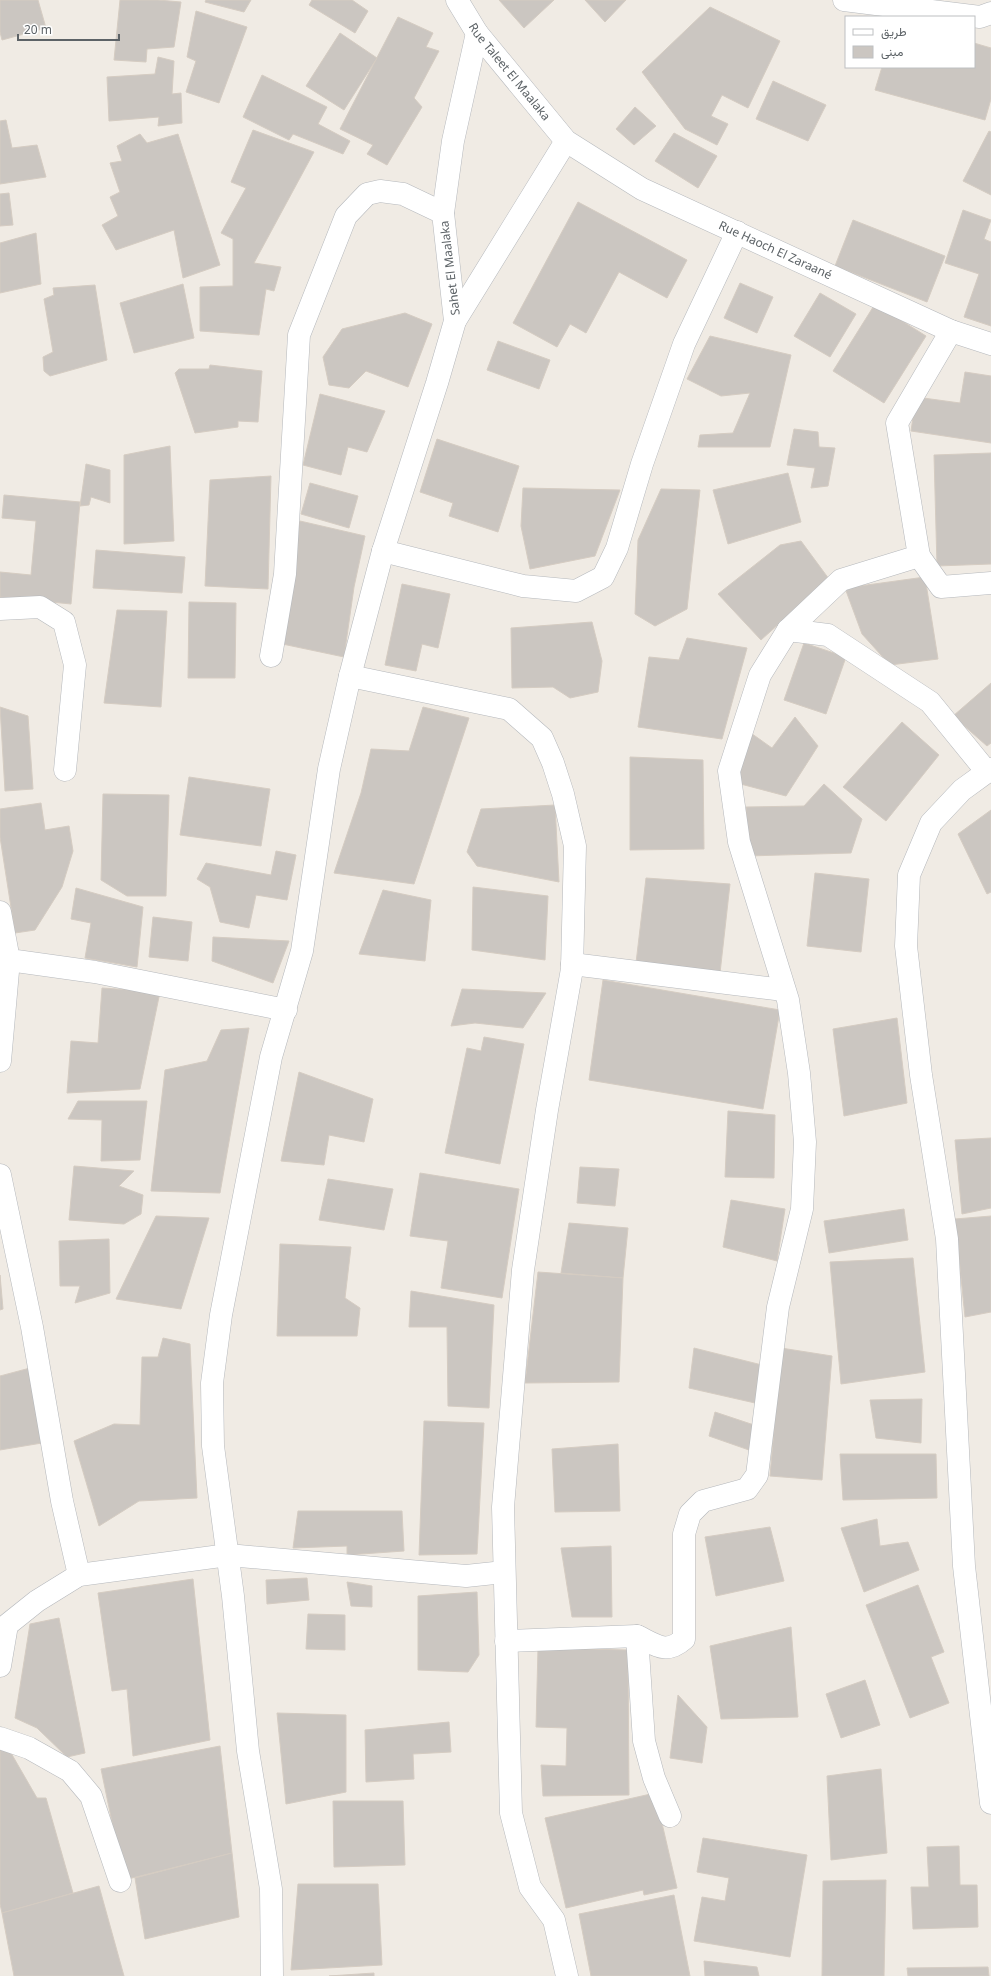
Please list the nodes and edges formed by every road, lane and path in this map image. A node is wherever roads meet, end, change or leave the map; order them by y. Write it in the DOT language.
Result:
graph roads {
  1 [pos="457,0"];
  2 [pos="844,0"];
  3 [pos="991,13"];
  4 [pos="972,16"];
  5 [pos="975,16"];
  6 [pos="477,33"];
  7 [pos="566,141"];
  8 [pos="443,213"];
  9 [pos="737,232"];
  10 [pos="455,321"];
  11 [pos="951,331"];
  12 [pos="991,344"];
  13 [pos="383,551"];
  14 [pos="919,556"];
  15 [pos="991,583"];
  16 [pos="0,609"];
  17 [pos="788,630"];
  18 [pos="271,656"];
  19 [pos="350,676"];
  20 [pos="65,770"];
  21 [pos="989,770"];
  22 [pos="0,912"];
  23 [pos="9,960"];
  24 [pos="572,964"];
  25 [pos="784,990"];
  26 [pos="286,1010"];
  27 [pos="0,1061"];
  28 [pos="0,1175"];
  29 [pos="228,1555"];
  30 [pos="504,1572"];
  31 [pos="79,1575"];
  32 [pos="638,1636"];
  33 [pos="506,1641"];
  34 [pos="0,1666"];
  35 [pos="0,1738"];
  36 [pos="991,1803"];
  37 [pos="670,1816"];
  38 [pos="120,1881"];
  39 [pos="272,1976"];
  40 [pos="567,1976"];
  1 -- 6 [label="street, Rue Taleet El Maalaka"];
  2 -- 4 [label="street"];
  3 -- 5 [label="street"];
  6 -- 7 [label="street, Rue Taleet El Maalaka"];
  6 -- 8 [label="street, Sahet El Maalaka"];
  7 -- 9 [label="street, Rue Haoch El Zaraané"];
  7 -- 10 [label="street, Sahet El Maalaka"];
  8 -- 10 [label="street, Sahet El Maalaka"];
  8 -- 18 [label="street"];
  9 -- 11 [label="street, Rue Haoch El Zaraané"];
  9 -- 13 [label="street"];
  10 -- 13 [label="street"];
  11 -- 12 [label="street, Rue Haoch El Zaraané"];
  11 -- 14 [label="street"];
  13 -- 19 [label="street"];
  14 -- 15 [label="street"];
  14 -- 17 [label="street"];
  16 -- 20 [label="street"];
  17 -- 21 [label="street"];
  17 -- 25 [label="street"];
  19 -- 24 [label="street"];
  19 -- 26 [label="street"];
  21 -- 36 [label="street"];
  22 -- 23 [label="street"];
  23 -- 26 [label="street"];
  23 -- 27 [label="street"];
  24 -- 25 [label="street"];
  24 -- 30 [label="street"];
  25 -- 32 [label="street"];
  26 -- 29 [label="street"];
  28 -- 31 [label="street"];
  29 -- 30 [label="street"];
  29 -- 31 [label="street"];
  29 -- 39 [label="street"];
  30 -- 33 [label="street"];
  31 -- 34 [label="street"];
  32 -- 33 [label="street"];
  32 -- 37 [label="street"];
  33 -- 40 [label="street"];
  35 -- 38 [label="street"];
}
